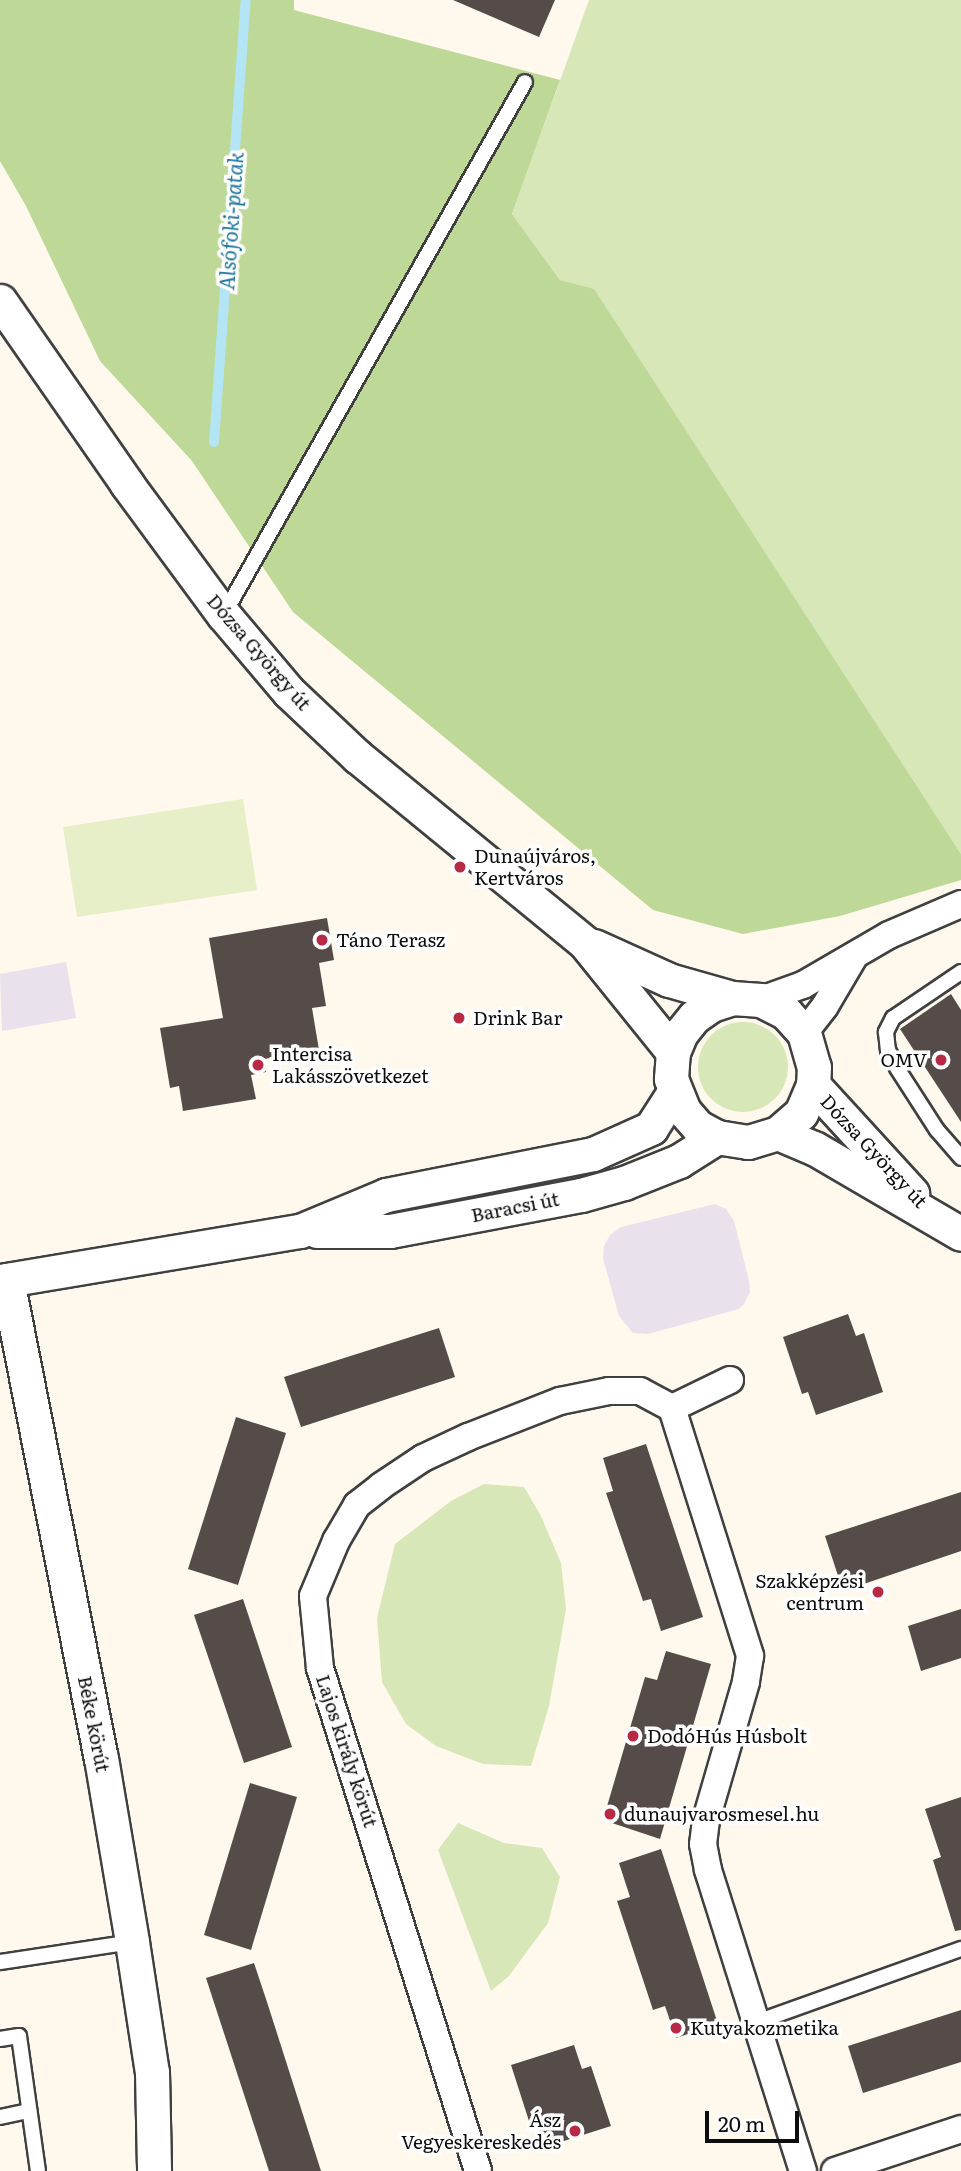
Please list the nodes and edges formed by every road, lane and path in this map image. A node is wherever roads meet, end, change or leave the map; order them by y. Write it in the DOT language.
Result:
graph roads {
  1 [pos="525,82"];
  2 [pos="0,301"];
  3 [pos="223,614"];
  4 [pos="957,912"];
  5 [pos="585,943"];
  6 [pos="856,954"];
  7 [pos="955,976"];
  8 [pos="746,999"];
  9 [pos="804,1033"];
  10 [pos="673,1052"];
  11 [pos="813,1084"];
  12 [pos="674,1092"];
  13 [pos="778,1133"];
  14 [pos="717,1137"];
  15 [pos="961,1158"];
  16 [pos="948,1226"];
  17 [pos="300,1231"];
  18 [pos="4,1281"];
  19 [pos="730,1380"];
  20 [pos="671,1408"];
  21 [pos="132,1942"];
  22 [pos="961,1949"];
  23 [pos="0,1962"];
  24 [pos="754,2023"];
  25 [pos="0,2039"];
  26 [pos="29,2111"];
  27 [pos="0,2117"];
  28 [pos="961,2129"];
  29 [pos="38,2171"];
  30 [pos="154,2171"];
  31 [pos="478,2171"];
  32 [pos="803,2171"];
  33 [pos="835,2171"];
  1 -- 3 [label="lane"];
  2 -- 3 [label="street, Dózsa György út"];
  3 -- 5 [label="street, Dózsa György út"];
  4 -- 6 [label="street"];
  5 -- 8 [label="street, Dózsa György út"];
  5 -- 10 [label="street, Dózsa György út"];
  6 -- 8 [label="street"];
  6 -- 9 [label="street"];
  7 -- 15 [label="lane"];
  8 -- 9 [label="street"];
  8 -- 10 [label="street"];
  9 -- 11 [label="street"];
  10 -- 12 [label="street"];
  11 -- 13 [label="street"];
  11 -- 16 [label="street, Dózsa György út"];
  12 -- 14 [label="street"];
  12 -- 17 [label="street, Baracsi út"];
  13 -- 14 [label="street"];
  13 -- 16 [label="street, Dózsa György út"];
  14 -- 17 [label="street, Baracsi út"];
  17 -- 18 [label="street, Baracsi út"];
  18 -- 21 [label="street, Béke körút"];
  19 -- 20 [label="street"];
  20 -- 24 [label="street"];
  20 -- 31 [label="street, Lajos király körút"];
  21 -- 23 [label="lane"];
  21 -- 30 [label="street, Béke körút"];
  22 -- 24 [label="lane"];
  24 -- 32 [label="street"];
  25 -- 26 [label="lane"];
  26 -- 27 [label="lane"];
  26 -- 29 [label="lane"];
  28 -- 33 [label="street"];
}
